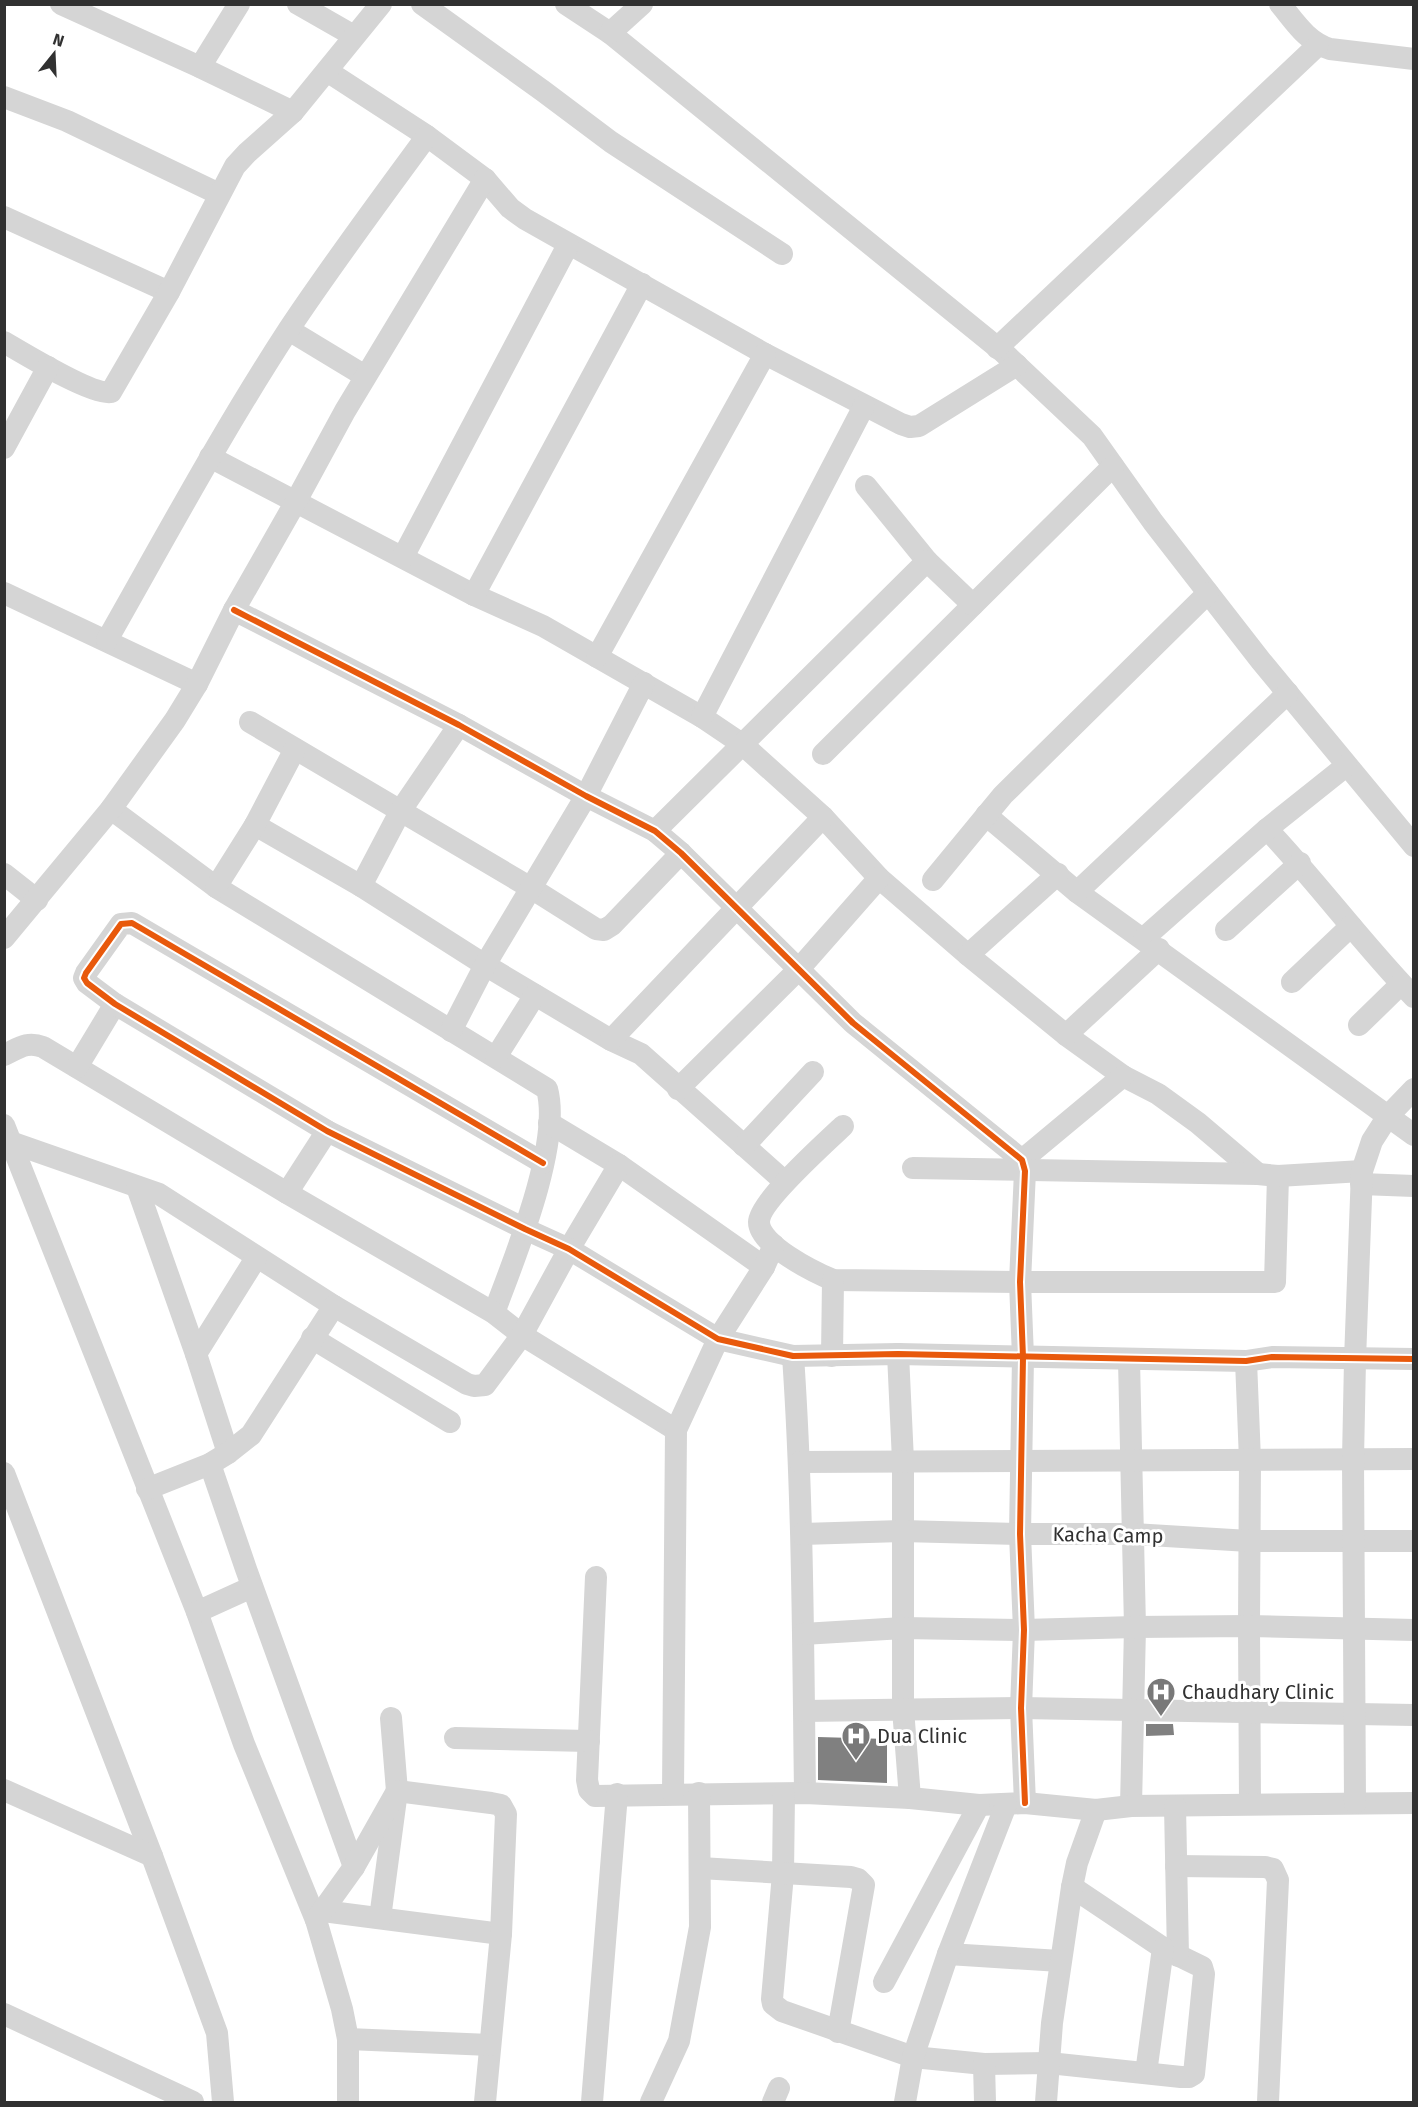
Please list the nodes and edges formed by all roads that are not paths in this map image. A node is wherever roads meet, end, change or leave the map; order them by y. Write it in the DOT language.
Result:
graph roads {
  1 [pos="61,4"];
  2 [pos="239,4"];
  3 [pos="298,4"];
  4 [pos="381,4"];
  5 [pos="422,4"];
  6 [pos="566,4"];
  7 [pos="642,4"];
  8 [pos="1280,4"];
  9 [pos="610,33"];
  10 [pos="354,36"];
  11 [pos="1318,45"];
  12 [pos="1413,60"];
  13 [pos="200,67"];
  14 [pos="327,71"];
  15 [pos="4,97"];
  16 [pos="293,112"];
  17 [pos="427,136"];
  18 [pos="485,180"];
  19 [pos="219,195"];
  20 [pos="4,217"];
  21 [pos="568,245"];
  22 [pos="782,254"];
  23 [pos="642,284"];
  24 [pos="169,292"];
  25 [pos="289,330"];
  26 [pos="4,342"];
  27 [pos="997,348"];
  28 [pos="765,354"];
  29 [pos="1017,365"];
  30 [pos="48,367"];
  31 [pos="365,376"];
  32 [pos="864,406"];
  33 [pos="4,448"];
  34 [pos="210,458"];
  35 [pos="1113,466"];
  36 [pos="866,486"];
  37 [pos="296,503"];
  38 [pos="403,557"];
  39 [pos="927,561"];
  40 [pos="4,593"];
  41 [pos="1208,593"];
  42 [pos="474,595"];
  43 [pos="972,605"];
  44 [pos="234,610"];
  45 [pos="107,640"];
  46 [pos="597,657"];
  47 [pos="644,683"];
  48 [pos="197,684"];
  49 [pos="1288,693"];
  50 [pos="702,717"];
  51 [pos="250,722"];
  52 [pos="459,725"];
  53 [pos="741,744"];
  54 [pos="295,749"];
  55 [pos="823,754"];
  56 [pos="1346,766"];
  57 [pos="586,796"];
  58 [pos="111,809"];
  59 [pos="401,810"];
  60 [pos="986,815"];
  61 [pos="823,817"];
  62 [pos="255,825"];
  63 [pos="1267,829"];
  64 [pos="655,831"];
  65 [pos="1413,846"];
  66 [pos="681,853"];
  67 [pos="1300,863"];
  68 [pos="4,874"];
  69 [pos="1058,874"];
  70 [pos="879,878"];
  71 [pos="933,880"];
  72 [pos="216,886"];
  73 [pos="361,886"];
  74 [pos="531,888"];
  75 [pos="1077,891"];
  76 [pos="37,900"];
  77 [pos="736,908"];
  78 [pos="1352,926"];
  79 [pos="1226,930"];
  80 [pos="4,938"];
  81 [pos="1151,944"];
  82 [pos="969,955"];
  83 [pos="485,965"];
  84 [pos="798,970"];
  85 [pos="1292,982"];
  86 [pos="1407,991"];
  87 [pos="535,995"];
  88 [pos="115,1004"];
  89 [pos="1359,1025"];
  90 [pos="451,1030"];
  91 [pos="1066,1035"];
  92 [pos="611,1040"];
  93 [pos="4,1055"];
  94 [pos="496,1057"];
  95 [pos="76,1066"];
  96 [pos="813,1072"];
  97 [pos="1123,1076"];
  98 [pos="678,1089"];
  99 [pos="1413,1089"];
  100 [pos="1388,1116"];
  101 [pos="549,1123"];
  102 [pos="843,1126"];
  103 [pos="327,1131"];
  104 [pos="9,1134"];
  105 [pos="1413,1136"];
  106 [pos="744,1146"];
  107 [pos="543,1162"];
  108 [pos="619,1165"];
  109 [pos="1024,1165"];
  110 [pos="913,1168"];
  111 [pos="1268,1175"];
  112 [pos="1362,1178"];
  113 [pos="785,1182"];
  114 [pos="1413,1186"];
  115 [pos="137,1187"];
  116 [pos="287,1193"];
  117 [pos="525,1229"];
  118 [pos="774,1245"];
  119 [pos="569,1249"];
  120 [pos="256,1258"];
  121 [pos="764,1267"];
  122 [pos="833,1280"];
  123 [pos="1020,1282"];
  124 [pos="334,1306"];
  125 [pos="494,1313"];
  126 [pos="522,1335"];
  127 [pos="312,1338"];
  128 [pos="718,1339"];
  129 [pos="196,1354"];
  130 [pos="898,1354"];
  131 [pos="793,1356"];
  132 [pos="832,1356"];
  133 [pos="1023,1357"];
  134 [pos="1413,1359"];
  135 [pos="1129,1360"];
  136 [pos="1355,1360"];
  137 [pos="1246,1361"];
  138 [pos="450,1422"];
  139 [pos="676,1430"];
  140 [pos="219,1459"];
  141 [pos="1353,1459"];
  142 [pos="1413,1459"];
  143 [pos="1132,1460"];
  144 [pos="1250,1460"];
  145 [pos="800,1461"];
  146 [pos="903,1461"];
  147 [pos="1022,1461"];
  148 [pos="4,1473"];
  149 [pos="147,1489"];
  150 [pos="902,1531"];
  151 [pos="802,1534"];
  152 [pos="1020,1534"];
  153 [pos="1132,1534"];
  154 [pos="1249,1541"];
  155 [pos="1413,1541"];
  156 [pos="1353,1542"];
  157 [pos="596,1577"];
  158 [pos="252,1587"];
  159 [pos="197,1612"];
  160 [pos="1249,1626"];
  161 [pos="1135,1627"];
  162 [pos="903,1628"];
  163 [pos="1354,1628"];
  164 [pos="1024,1630"];
  165 [pos="1413,1630"];
  166 [pos="803,1634"];
  167 [pos="1022,1708"];
  168 [pos="903,1709"];
  169 [pos="804,1711"];
  170 [pos="1132,1711"];
  171 [pos="1251,1713"];
  172 [pos="1355,1714"];
  173 [pos="1413,1715"];
  174 [pos="391,1718"];
  175 [pos="455,1738"];
  176 [pos="589,1741"];
  177 [pos="4,1790"];
  178 [pos="397,1791"];
  179 [pos="699,1793"];
  180 [pos="794,1793"];
  181 [pos="617,1794"];
  182 [pos="673,1794"];
  183 [pos="910,1798"];
  184 [pos="1355,1803"];
  185 [pos="1413,1803"];
  186 [pos="1015,1804"];
  187 [pos="1250,1804"];
  188 [pos="979,1805"];
  189 [pos="1131,1806"];
  190 [pos="1175,1806"];
  191 [pos="1096,1810"];
  192 [pos="152,1856"];
  193 [pos="1176,1866"];
  194 [pos="354,1867"];
  195 [pos="700,1868"];
  196 [pos="783,1874"];
  197 [pos="1072,1887"];
  198 [pos="320,1915"];
  199 [pos="380,1918"];
  200 [pos="501,1934"];
  201 [pos="1170,1952"];
  202 [pos="948,1954"];
  203 [pos="1060,1961"];
  204 [pos="884,1982"];
  205 [pos="4,2014"];
  206 [pos="838,2032"];
  207 [pos="348,2039"];
  208 [pos="490,2044"];
  209 [pos="913,2057"];
  210 [pos="1049,2063"];
  211 [pos="984,2064"];
  212 [pos="1146,2073"];
  213 [pos="193,2103"];
  214 [pos="222,2103"];
  215 [pos="348,2103"];
  216 [pos="485,2103"];
  217 [pos="592,2103"];
  218 [pos="651,2103"];
  219 [pos="905,2103"];
  220 [pos="985,2103"];
  221 [pos="1046,2103"];
  222 [pos="1268,2103"];
  1 -- 13 [label="street"];
  2 -- 13 [label="street"];
  3 -- 10 [label="street"];
  4 -- 10 [label="street"];
  5 -- 22 [label="street"];
  6 -- 9 [label="street"];
  7 -- 9 [label="street"];
  8 -- 11 [label="street"];
  9 -- 27 [label="street"];
  10 -- 14 [label="street"];
  11 -- 12 [label="street"];
  11 -- 27 [label="street"];
  13 -- 16 [label="street"];
  14 -- 16 [label="street"];
  14 -- 17 [label="street"];
  15 -- 19 [label="street"];
  16 -- 19 [label="street"];
  17 -- 18 [label="street"];
  17 -- 25 [label="street"];
  18 -- 21 [label="street"];
  18 -- 31 [label="street"];
  19 -- 24 [label="street"];
  20 -- 24 [label="street"];
  21 -- 23 [label="street"];
  21 -- 38 [label="street"];
  23 -- 28 [label="street"];
  23 -- 42 [label="street"];
  24 -- 30 [label="street"];
  25 -- 31 [label="street"];
  25 -- 34 [label="street"];
  26 -- 30 [label="street"];
  27 -- 29 [label="street"];
  28 -- 32 [label="street"];
  28 -- 46 [label="street"];
  29 -- 32 [label="street"];
  29 -- 35 [label="street"];
  30 -- 33 [label="street"];
  31 -- 37 [label="street"];
  32 -- 50 [label="street"];
  34 -- 37 [label="street"];
  34 -- 45 [label="street"];
  35 -- 41 [label="street"];
  35 -- 43 [label="street"];
  36 -- 39 [label="street"];
  37 -- 38 [label="street"];
  37 -- 44 [label="street"];
  38 -- 42 [label="street"];
  39 -- 43 [label="street"];
  39 -- 53 [label="street"];
  40 -- 45 [label="street"];
  41 -- 49 [label="street"];
  41 -- 60 [label="street"];
  42 -- 46 [label="street"];
  43 -- 55 [label="street"];
  44 -- 48 [label="street"];
  44 -- 52 [label="street"];
  45 -- 48 [label="street"];
  46 -- 47 [label="street"];
  47 -- 50 [label="street"];
  47 -- 57 [label="street"];
  48 -- 58 [label="street"];
  49 -- 56 [label="street"];
  49 -- 75 [label="street"];
  50 -- 53 [label="street"];
  51 -- 54 [label="street"];
  52 -- 57 [label="street"];
  52 -- 59 [label="street"];
  53 -- 61 [label="street"];
  53 -- 64 [label="street"];
  54 -- 59 [label="street"];
  54 -- 62 [label="street"];
  56 -- 63 [label="street"];
  56 -- 65 [label="street"];
  57 -- 64 [label="street"];
  57 -- 74 [label="street"];
  58 -- 72 [label="street"];
  58 -- 76 [label="street"];
  59 -- 73 [label="street"];
  59 -- 74 [label="street"];
  60 -- 69 [label="street"];
  60 -- 71 [label="street"];
  61 -- 70 [label="street"];
  61 -- 77 [label="street"];
  62 -- 72 [label="street"];
  62 -- 73 [label="street"];
  63 -- 67 [label="street"];
  63 -- 81 [label="street"];
  64 -- 66 [label="street"];
  66 -- 74 [label="street"];
  66 -- 77 [label="street"];
  67 -- 78 [label="street"];
  67 -- 79 [label="street"];
  68 -- 76 [label="street"];
  69 -- 75 [label="street"];
  69 -- 82 [label="street"];
  70 -- 82 [label="street"];
  70 -- 84 [label="street"];
  72 -- 90 [label="street"];
  73 -- 83 [label="street"];
  74 -- 83 [label="street"];
  75 -- 81 [label="street"];
  76 -- 80 [label="street"];
  77 -- 84 [label="street"];
  77 -- 92 [label="street"];
  78 -- 85 [label="street"];
  78 -- 86 [label="street"];
  81 -- 91 [label="street"];
  81 -- 100 [label="street"];
  82 -- 91 [label="street"];
  83 -- 87 [label="street"];
  83 -- 90 [label="street"];
  84 -- 98 [label="street"];
  84 -- 109 [label="street"];
  86 -- 89 [label="street"];
  87 -- 92 [label="street"];
  87 -- 94 [label="street"];
  88 -- 95 [label="street"];
  88 -- 103 [label="street"];
  88 -- 107 [label="street"];
  90 -- 94 [label="street"];
  91 -- 97 [label="street"];
  92 -- 98 [label="street"];
  93 -- 95 [label="street"];
  94 -- 101 [label="street"];
  95 -- 116 [label="street"];
  96 -- 106 [label="street"];
  97 -- 109 [label="street"];
  97 -- 111 [label="street"];
  98 -- 106 [label="street"];
  99 -- 100 [label="street"];
  100 -- 105 [label="street"];
  100 -- 112 [label="street"];
  101 -- 107 [label="street"];
  101 -- 108 [label="street"];
  102 -- 113 [label="street"];
  103 -- 116 [label="street"];
  103 -- 117 [label="street"];
  104 -- 115 [label="street"];
  104 -- 149 [label="street"];
  106 -- 113 [label="street"];
  107 -- 117 [label="street"];
  108 -- 119 [label="street"];
  108 -- 121 [label="street"];
  109 -- 110 [label="street"];
  109 -- 111 [label="street"];
  109 -- 123 [label="street"];
  111 -- 112 [label="street"];
  111 -- 123 [label="street"];
  112 -- 114 [label="street"];
  112 -- 136 [label="street"];
  113 -- 118 [label="street"];
  115 -- 120 [label="street"];
  115 -- 129 [label="street"];
  116 -- 125 [label="street"];
  117 -- 119 [label="street"];
  117 -- 125 [label="street"];
  118 -- 121 [label="street"];
  118 -- 122 [label="street"];
  119 -- 126 [label="street"];
  119 -- 128 [label="street"];
  120 -- 124 [label="street"];
  120 -- 129 [label="street"];
  121 -- 128 [label="street"];
  122 -- 123 [label="street"];
  122 -- 132 [label="street"];
  123 -- 133 [label="street"];
  124 -- 126 [label="street"];
  124 -- 127 [label="street"];
  125 -- 126 [label="street"];
  126 -- 139 [label="street"];
  127 -- 138 [label="street"];
  127 -- 140 [label="street"];
  128 -- 131 [label="street"];
  128 -- 139 [label="street"];
  129 -- 140 [label="street"];
  130 -- 132 [label="street"];
  130 -- 133 [label="street"];
  130 -- 146 [label="street"];
  131 -- 132 [label="street"];
  131 -- 145 [label="street"];
  133 -- 135 [label="street"];
  133 -- 147 [label="street"];
  134 -- 136 [label="street"];
  135 -- 137 [label="street"];
  135 -- 143 [label="street"];
  136 -- 137 [label="street"];
  136 -- 141 [label="street"];
  137 -- 144 [label="street"];
  139 -- 182 [label="street"];
  140 -- 149 [label="street"];
  140 -- 158 [label="street"];
  141 -- 142 [label="street"];
  141 -- 144 [label="street"];
  141 -- 156 [label="street"];
  143 -- 144 [label="street"];
  143 -- 147 [label="street"];
  143 -- 153 [label="street"];
  144 -- 154 [label="street"];
  145 -- 146 [label="street"];
  145 -- 151 [label="street"];
  146 -- 147 [label="street"];
  146 -- 150 [label="street"];
  147 -- 152 [label="street"];
  148 -- 192 [label="street"];
  149 -- 159 [label="street"];
  150 -- 151 [label="street, Kacha Camp"];
  150 -- 152 [label="street, Kacha Camp"];
  150 -- 162 [label="street"];
  151 -- 166 [label="street"];
  152 -- 153 [label="street, Kacha Camp"];
  152 -- 164 [label="street"];
  153 -- 154 [label="street, Kacha Camp"];
  153 -- 161 [label="street"];
  154 -- 156 [label="street, Kacha Camp"];
  154 -- 160 [label="street"];
  155 -- 156 [label="street, Kacha Camp"];
  156 -- 163 [label="street"];
  157 -- 176 [label="street"];
  158 -- 159 [label="street"];
  158 -- 194 [label="street"];
  159 -- 198 [label="street"];
  160 -- 161 [label="street"];
  160 -- 163 [label="street"];
  160 -- 171 [label="street"];
  161 -- 164 [label="street"];
  161 -- 170 [label="street"];
  162 -- 164 [label="street"];
  162 -- 166 [label="street"];
  162 -- 168 [label="street"];
  163 -- 165 [label="street"];
  163 -- 172 [label="street"];
  164 -- 167 [label="street"];
  166 -- 169 [label="street"];
  167 -- 168 [label="street"];
  167 -- 170 [label="street"];
  167 -- 186 [label="street"];
  168 -- 169 [label="street"];
  168 -- 183 [label="street"];
  169 -- 180 [label="street"];
  170 -- 171 [label="street"];
  170 -- 189 [label="street"];
  171 -- 172 [label="street"];
  171 -- 187 [label="street"];
  172 -- 173 [label="street"];
  172 -- 184 [label="street"];
  174 -- 178 [label="street"];
  175 -- 176 [label="street"];
  176 -- 181 [label="street"];
  177 -- 192 [label="street"];
  178 -- 194 [label="street"];
  178 -- 199 [label="street"];
  178 -- 200 [label="street"];
  179 -- 180 [label="street"];
  179 -- 182 [label="street"];
  179 -- 195 [label="street"];
  180 -- 183 [label="street"];
  180 -- 196 [label="street"];
  181 -- 182 [label="street"];
  181 -- 217 [label="street"];
  183 -- 188 [label="street"];
  184 -- 185 [label="street"];
  184 -- 187 [label="street"];
  186 -- 188 [label="street"];
  186 -- 191 [label="street"];
  186 -- 202 [label="street"];
  187 -- 190 [label="street"];
  188 -- 204 [label="street"];
  189 -- 190 [label="street"];
  189 -- 191 [label="street"];
  190 -- 193 [label="street"];
  191 -- 197 [label="street"];
  192 -- 214 [label="street"];
  193 -- 201 [label="street"];
  193 -- 222 [label="street"];
  194 -- 198 [label="street"];
  195 -- 196 [label="street"];
  195 -- 218 [label="street"];
  196 -- 206 [label="street"];
  196 -- 206 [label="street"];
  197 -- 201 [label="street"];
  197 -- 203 [label="street"];
  198 -- 199 [label="street"];
  198 -- 207 [label="street"];
  199 -- 200 [label="street"];
  200 -- 208 [label="street"];
  201 -- 212 [label="street"];
  201 -- 212 [label="street"];
  202 -- 203 [label="street"];
  202 -- 209 [label="street"];
  203 -- 210 [label="street"];
  205 -- 213 [label="street"];
  206 -- 209 [label="street"];
  207 -- 208 [label="street"];
  207 -- 215 [label="street"];
  208 -- 216 [label="street"];
  209 -- 211 [label="street"];
  209 -- 219 [label="street"];
  210 -- 211 [label="street"];
  210 -- 212 [label="street"];
  210 -- 221 [label="street"];
  211 -- 220 [label="street"];
}
